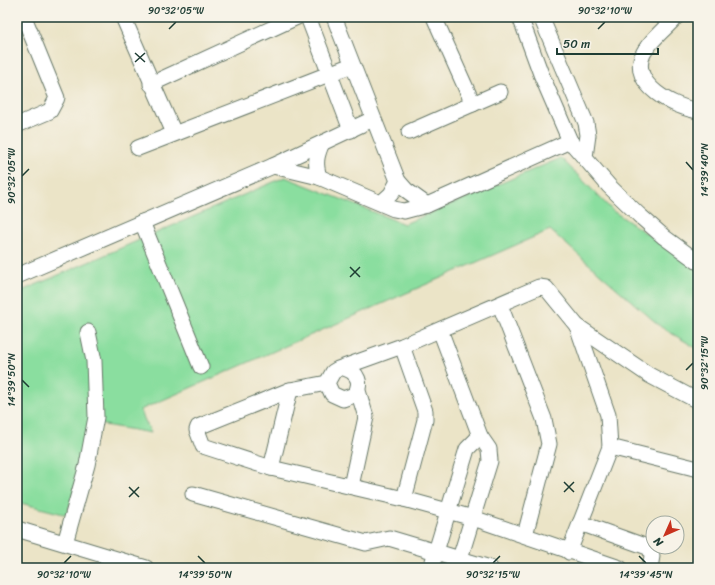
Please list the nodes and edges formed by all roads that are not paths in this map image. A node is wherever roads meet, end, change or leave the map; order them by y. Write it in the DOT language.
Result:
graph roads {
  1 [pos="24,17"];
  2 [pos="297,17"];
  3 [pos="308,17"];
  4 [pos="334,17"];
  5 [pos="434,17"];
  6 [pos="520,17"];
  7 [pos="541,17"];
  8 [pos="676,17"];
  9 [pos="128,19"];
  10 [pos="278,20"];
  11 [pos="352,65"];
  12 [pos="561,66"];
  13 [pos="329,73"];
  14 [pos="541,74"];
  15 [pos="151,84"];
  16 [pos="500,92"];
  17 [pos="365,97"];
  18 [pos="473,104"];
  19 [pos="342,107"];
  20 [pos="698,112"];
  21 [pos="373,119"];
  22 [pos="17,125"];
  23 [pos="351,130"];
  24 [pos="408,132"];
  25 [pos="174,133"];
  26 [pos="570,141"];
  27 [pos="322,144"];
  28 [pos="138,148"];
  29 [pos="585,157"];
  30 [pos="273,166"];
  31 [pos="320,178"];
  32 [pos="398,181"];
  33 [pos="381,203"];
  34 [pos="427,206"];
  35 [pos="142,222"];
  36 [pos="698,262"];
  37 [pos="17,276"];
  38 [pos="500,305"];
  39 [pos="577,326"];
  40 [pos="440,330"];
  41 [pos="88,332"];
  42 [pos="402,346"];
  43 [pos="201,367"];
  44 [pos="344,368"];
  45 [pos="327,383"];
  46 [pos="290,390"];
  47 [pos="358,391"];
  48 [pos="698,401"];
  49 [pos="480,436"];
  50 [pos="610,447"];
  51 [pos="271,468"];
  52 [pos="698,469"];
  53 [pos="351,486"];
  54 [pos="193,494"];
  55 [pos="404,499"];
  56 [pos="448,512"];
  57 [pos="473,518"];
  58 [pos="580,523"];
  59 [pos="17,529"];
  60 [pos="525,535"];
  61 [pos="65,544"];
  62 [pos="436,552"];
  63 [pos="569,552"];
  64 [pos="458,564"];
  65 [pos="146,568"];
  66 [pos="431,568"];
  67 [pos="490,568"];
  68 [pos="620,568"];
  69 [pos="650,568"];
  1 -- 22 [label="street"];
  2 -- 10 [label="street"];
  3 -- 13 [label="street"];
  4 -- 11 [label="street"];
  5 -- 18 [label="street"];
  6 -- 14 [label="street"];
  7 -- 12 [label="street"];
  8 -- 20 [label="street"];
  9 -- 15 [label="street"];
  10 -- 15 [label="street"];
  11 -- 13 [label="street"];
  11 -- 17 [label="street"];
  12 -- 14 [label="street"];
  12 -- 29 [label="street"];
  13 -- 19 [label="street"];
  13 -- 25 [label="street"];
  14 -- 26 [label="street"];
  15 -- 25 [label="street"];
  16 -- 18 [label="street"];
  17 -- 19 [label="street"];
  17 -- 21 [label="street"];
  18 -- 24 [label="street"];
  19 -- 23 [label="street"];
  21 -- 23 [label="street"];
  21 -- 32 [label="street"];
  23 -- 27 [label="street"];
  25 -- 28 [label="street"];
  26 -- 29 [label="street"];
  26 -- 34 [label="street"];
  27 -- 30 [label="street"];
  27 -- 31 [label="street"];
  29 -- 36 [label="street"];
  30 -- 31 [label="street"];
  30 -- 35 [label="street"];
  31 -- 33 [label="street"];
  32 -- 33 [label="street"];
  32 -- 34 [label="street"];
  33 -- 34 [label="street"];
  35 -- 37 [label="street"];
  35 -- 43 [label="street"];
  38 -- 39 [label="street"];
  38 -- 40 [label="street"];
  38 -- 60 [label="street"];
  39 -- 48 [label="street"];
  39 -- 50 [label="street"];
  40 -- 42 [label="street"];
  40 -- 49 [label="street"];
  41 -- 61 [label="street"];
  42 -- 44 [label="street"];
  42 -- 55 [label="street"];
  44 -- 45 [label="street"];
  44 -- 47 [label="street"];
  45 -- 46 [label="street"];
  45 -- 47 [label="street"];
  46 -- 51 [label="street"];
  46 -- 51 [label="street"];
  47 -- 53 [label="street"];
  49 -- 56 [label="street"];
  49 -- 57 [label="street"];
  50 -- 52 [label="street"];
  50 -- 58 [label="street"];
  51 -- 53 [label="street"];
  53 -- 55 [label="street"];
  54 -- 62 [label="street"];
  55 -- 56 [label="street"];
  56 -- 57 [label="street"];
  56 -- 62 [label="street"];
  57 -- 60 [label="street"];
  57 -- 64 [label="street"];
  58 -- 63 [label="street"];
  58 -- 69 [label="street"];
  59 -- 61 [label="street"];
  60 -- 63 [label="street"];
  61 -- 65 [label="street"];
  62 -- 64 [label="street"];
  62 -- 66 [label="street"];
  63 -- 68 [label="street"];
  64 -- 67 [label="street"];
}
